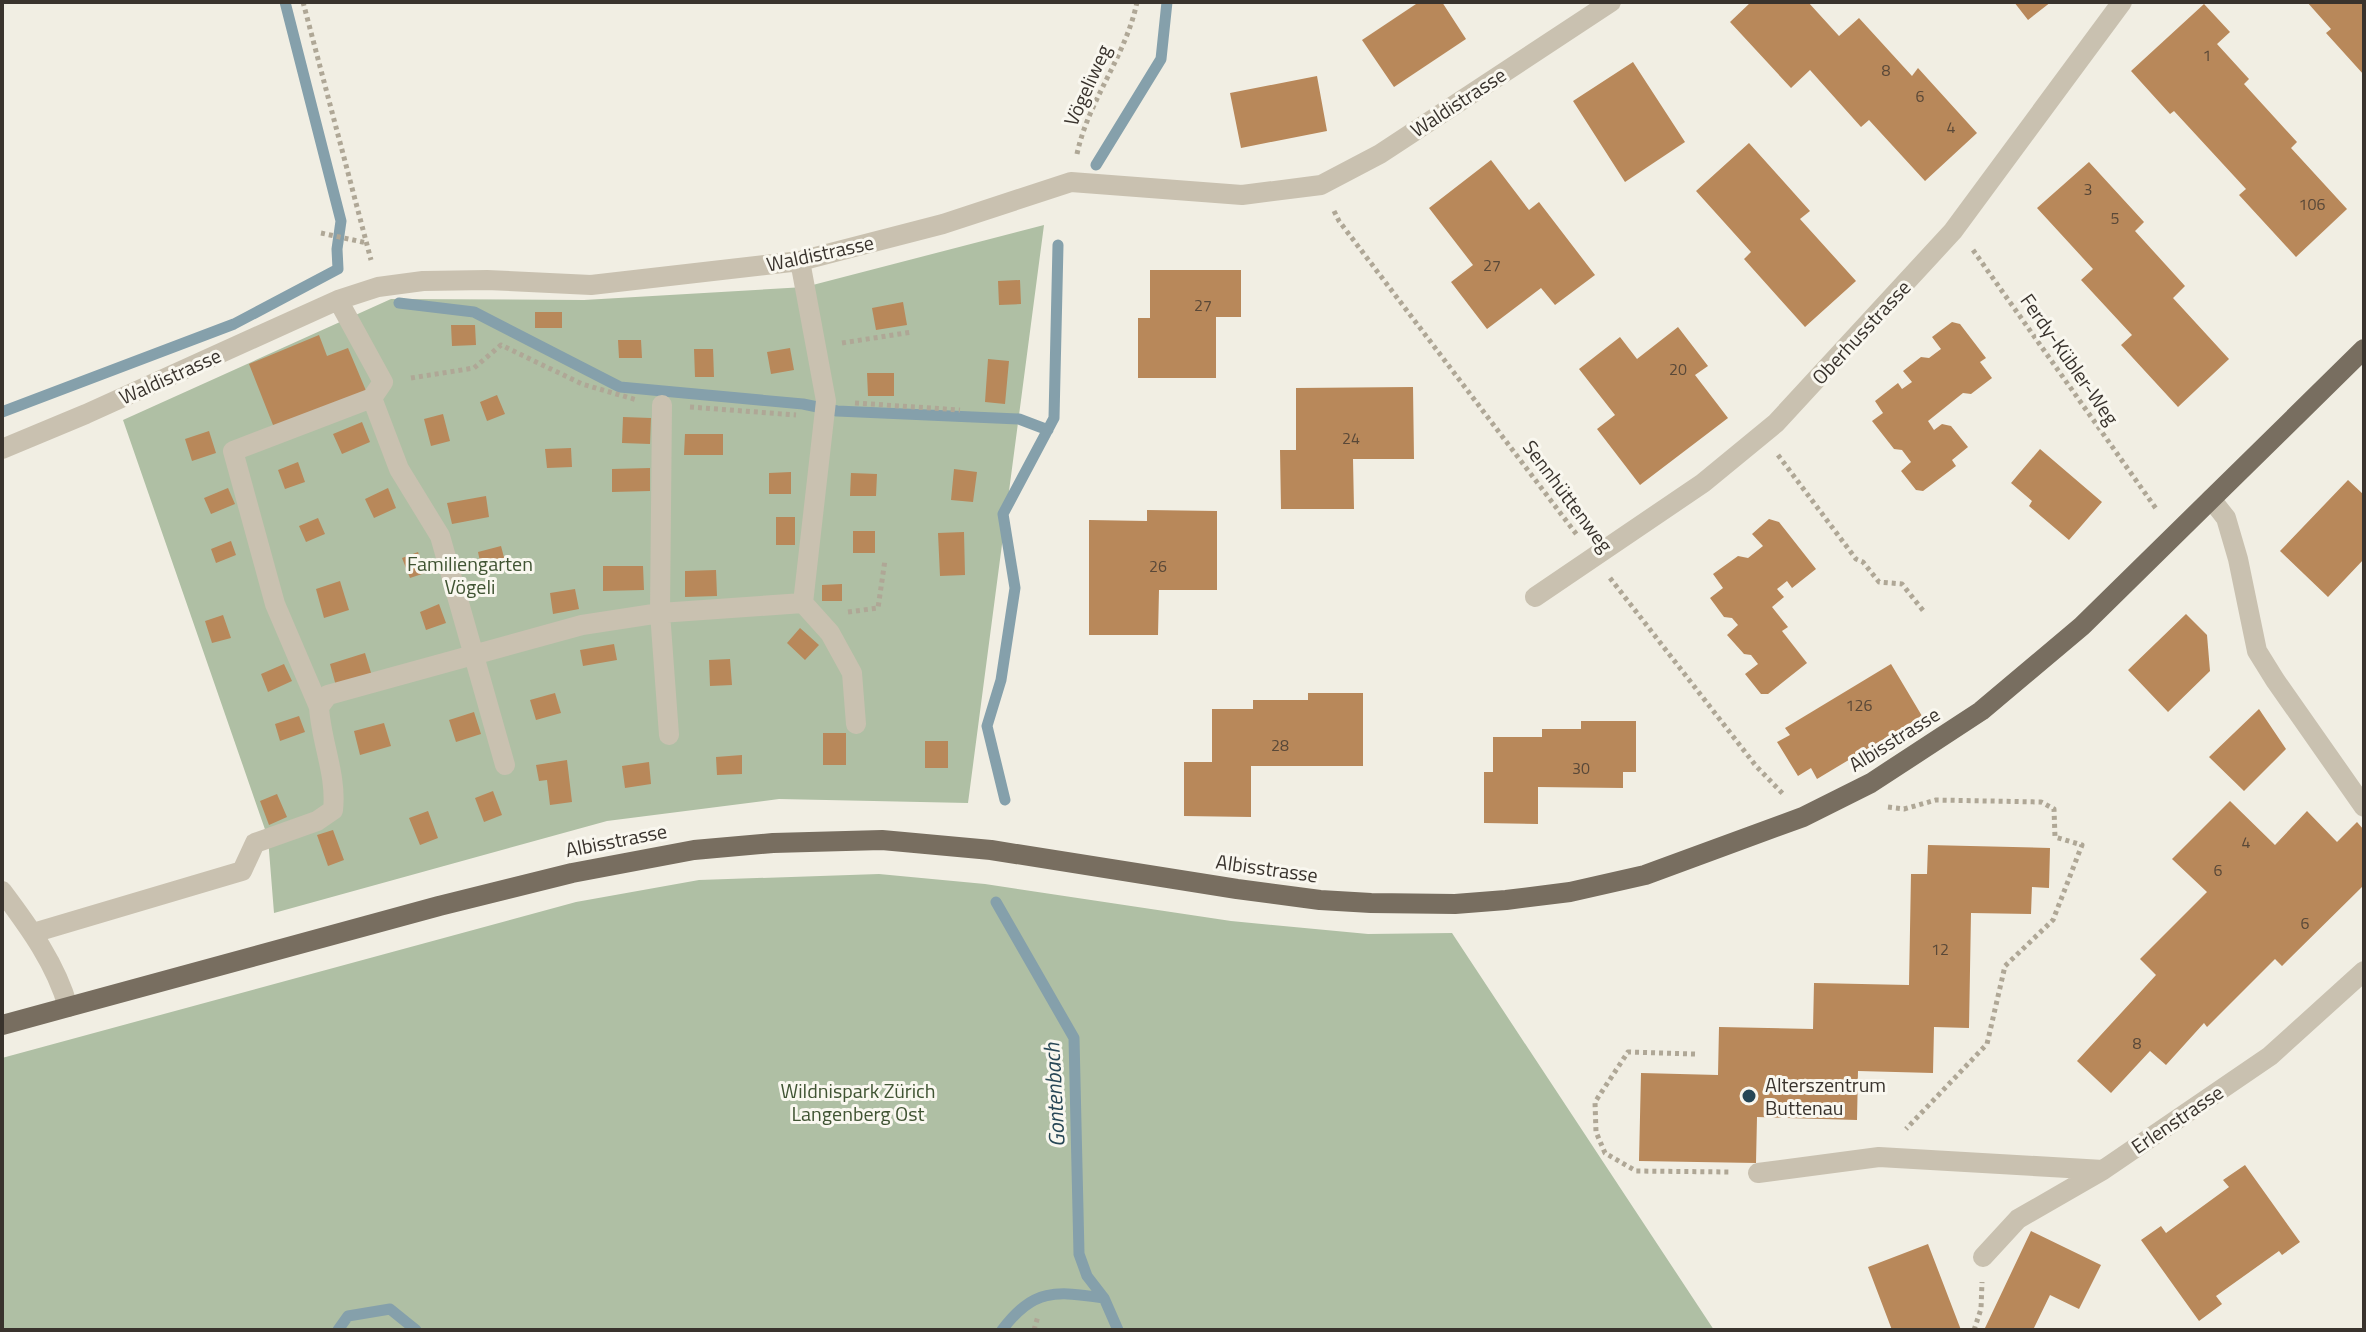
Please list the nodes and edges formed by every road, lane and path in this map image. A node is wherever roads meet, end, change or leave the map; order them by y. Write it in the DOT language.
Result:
graph roads {
  1 [pos="303,2"];
  2 [pos="1137,2"];
  3 [pos="1611,2"];
  4 [pos="2122,2"];
  5 [pos="1071,182"];
  6 [pos="1321,185"];
  7 [pos="1953,231"];
  8 [pos="321,233"];
  9 [pos="367,243"];
  10 [pos="800,261"];
  11 [pos="378,287"];
  12 [pos="338,300"];
  13 [pos="912,332"];
  14 [pos="816,347"];
  15 [pos="2364,349"];
  16 [pos="377,390"];
  17 [pos="662,405"];
  18 [pos="824,409"];
  19 [pos="960,410"];
  20 [pos="2,449"];
  21 [pos="1784,462"];
  22 [pos="2211,499"];
  23 [pos="2157,510"];
  24 [pos="1594,557"];
  25 [pos="885,560"];
  26 [pos="1535,597"];
  27 [pos="810,610"];
  28 [pos="660,613"];
  29 [pos="1925,613"];
  30 [pos="474,654"];
  31 [pos="319,707"];
  32 [pos="856,724"];
  33 [pos="669,735"];
  34 [pos="505,765"];
  35 [pos="1879,806"];
  36 [pos="2364,807"];
  37 [pos="1803,817"];
  38 [pos="2,891"];
  39 [pos="33,933"];
  40 [pos="2364,971"];
  41 [pos="68,1007"];
  42 [pos="2,1025"];
  43 [pos="1695,1054"];
  44 [pos="1879,1157"];
  45 [pos="2103,1170"];
  46 [pos="1758,1173"];
  47 [pos="1983,1257"];
  48 [pos="1038,1316"];
  49 [pos="1034,1330"];
  50 [pos="1974,1330"];
  1 -- 9 [label="path"];
  2 -- 5 [label="path, Vögeliweg"];
  3 -- 6 [label="street, Waldistrasse"];
  4 -- 7 [label="street, Oberhusstrasse"];
  5 -- 6 [label="street, Waldistrasse"];
  5 -- 10 [label="street, Waldistrasse"];
  6 -- 24 [label="path, Sennhüttenweg"];
  7 -- 23 [label="path, Ferdy-Kübler-Weg"];
  7 -- 24 [label="street, Oberhusstrasse"];
  8 -- 9 [label="path"];
  9 -- 11 [label="path"];
  10 -- 11 [label="street, Waldistrasse"];
  10 -- 14 [label="street"];
  11 -- 12 [label="street, Waldistrasse"];
  12 -- 16 [label="street"];
  12 -- 20 [label="street, Waldistrasse"];
  13 -- 14 [label="path"];
  14 -- 18 [label="street"];
  15 -- 22 [label="main road, Albisstrasse"];
  16 -- 17 [label="path"];
  16 -- 30 [label="street"];
  16 -- 31 [label="street"];
  17 -- 18 [label="path"];
  17 -- 28 [label="street"];
  18 -- 19 [label="path"];
  18 -- 27 [label="street"];
  21 -- 29 [label="path"];
  22 -- 36 [label="street"];
  22 -- 37 [label="main road, Albisstrasse"];
  24 -- 26 [label="street, Oberhusstrasse"];
  24 -- 37 [label="path, Sennhüttenweg"];
  25 -- 27 [label="path"];
  27 -- 28 [label="street"];
  27 -- 32 [label="street"];
  28 -- 30 [label="street"];
  28 -- 33 [label="street"];
  30 -- 31 [label="street"];
  30 -- 34 [label="street"];
  31 -- 39 [label="street"];
  35 -- 44 [label="path"];
  37 -- 41 [label="main road, Albisstrasse"];
  38 -- 39 [label="street"];
  39 -- 41 [label="street"];
  40 -- 45 [label="street, Erlenstrasse"];
  41 -- 42 [label="main road, Albisstrasse"];
  43 -- 46 [label="path"];
  44 -- 45 [label="street"];
  44 -- 46 [label="street"];
  45 -- 47 [label="street, Erlenstrasse"];
  47 -- 50 [label="path"];
  48 -- 49 [label="path"];
}
